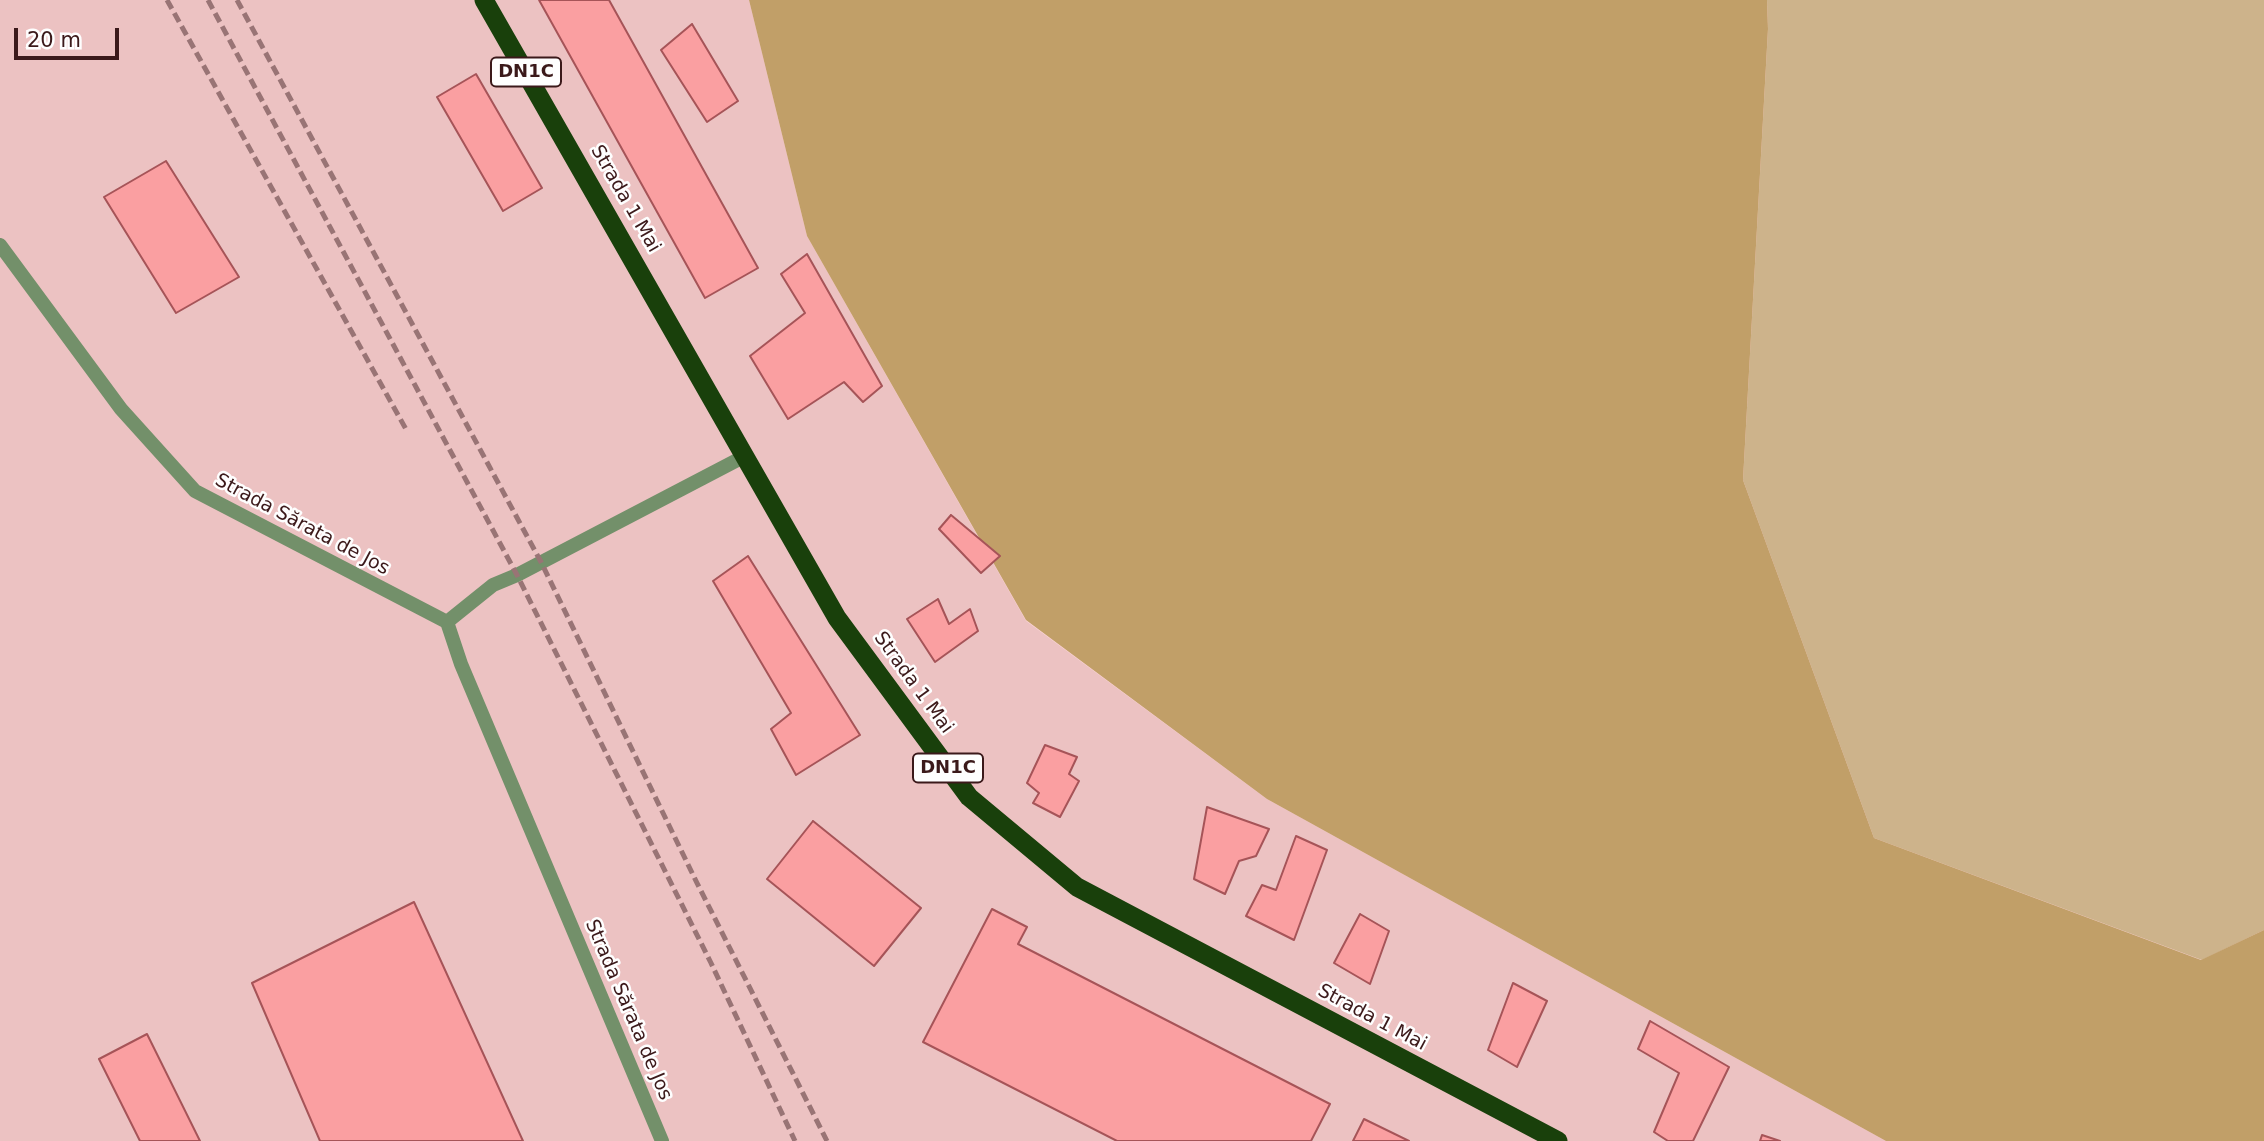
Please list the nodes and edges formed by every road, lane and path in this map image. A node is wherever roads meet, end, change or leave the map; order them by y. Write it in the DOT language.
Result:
graph roads {
  1 [pos="484,0"];
  2 [pos="0,245"];
  3 [pos="745,457"];
  4 [pos="447,622"];
  5 [pos="662,1141"];
  6 [pos="1558,1141"];
  1 -- 3 [label="highway, Strada 1 Mai / DN1C"];
  2 -- 4 [label="lane, Strada Sărata de Jos"];
  3 -- 4 [label="lane"];
  3 -- 6 [label="highway, Strada 1 Mai / DN1C"];
  4 -- 5 [label="lane, Strada Sărata de Jos"];
}
